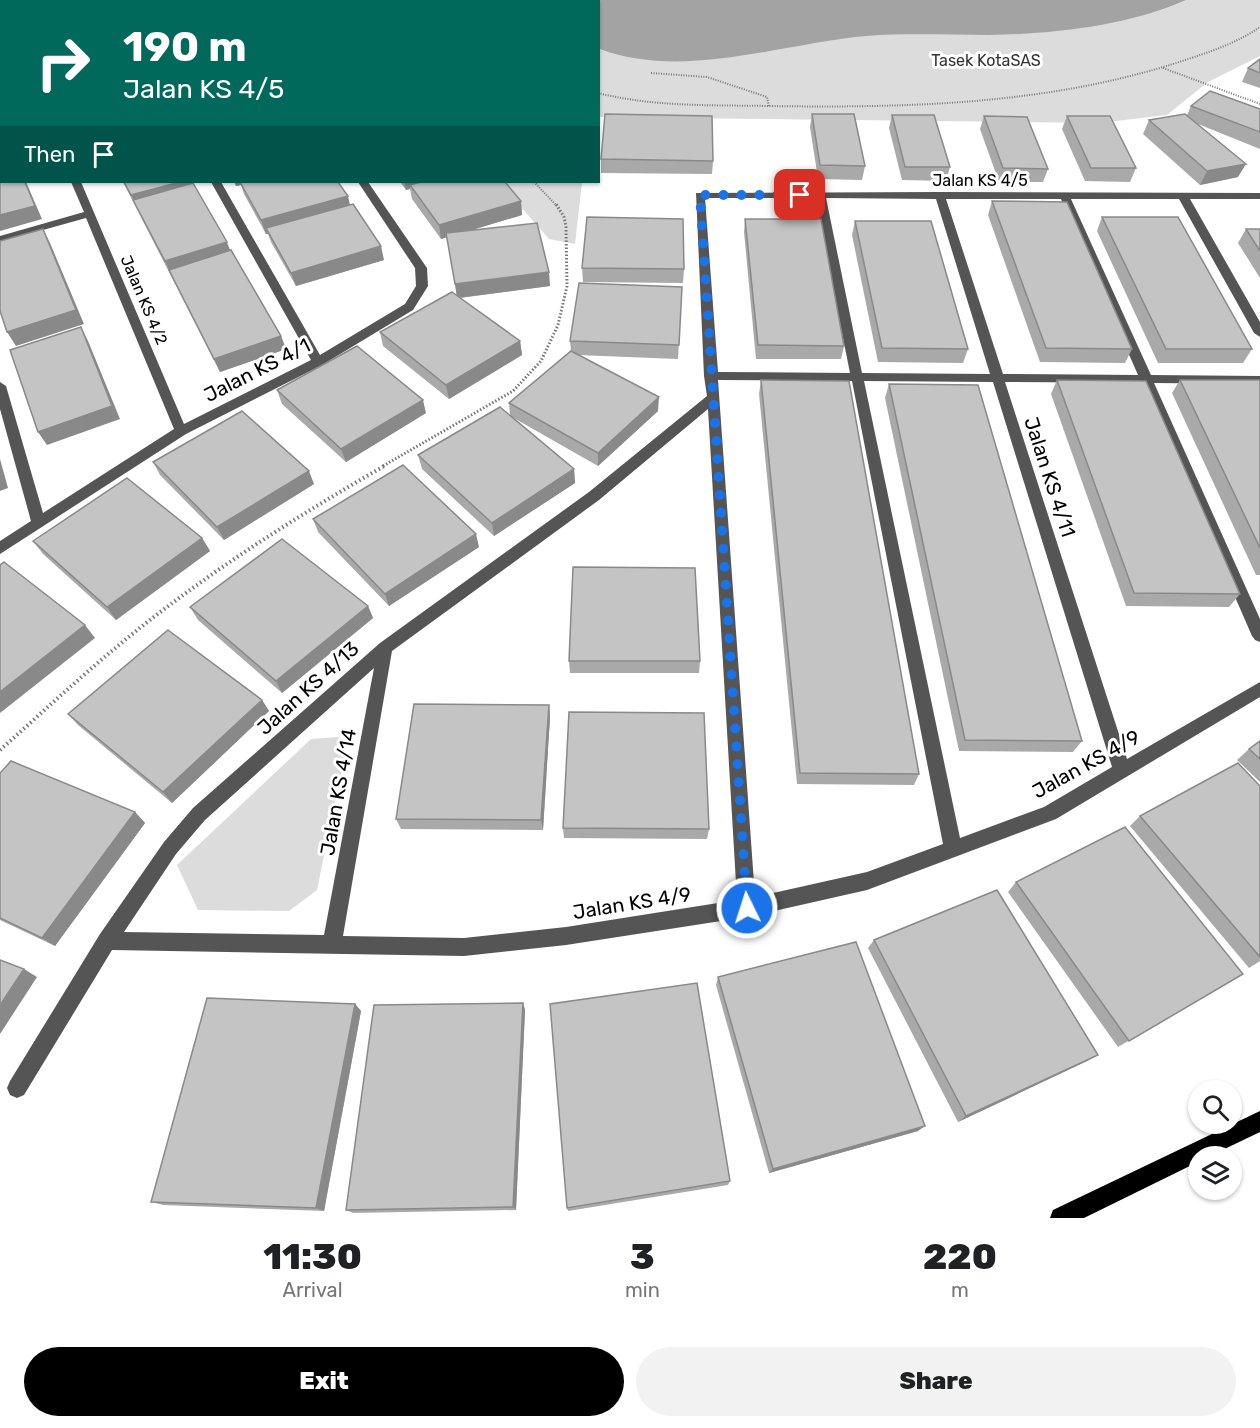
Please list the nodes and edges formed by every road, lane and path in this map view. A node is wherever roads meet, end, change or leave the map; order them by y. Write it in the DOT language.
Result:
graph roads {
  1 [pos="1260,27"];
  2 [pos="1163,68"];
  3 [pos="651,73"];
  4 [pos="600,93"];
  5 [pos="1260,104"];
  6 [pos="769,106"];
  7 [pos="76,183"];
  8 [pos="217,183"];
  9 [pos="364,183"];
  10 [pos="535,183"];
  11 [pos="820,195"];
  12 [pos="940,195"];
  13 [pos="1065,196"];
  14 [pos="1183,196"];
  15 [pos="1260,196"];
  16 [pos="90,214"];
  17 [pos="0,239"];
  18 [pos="1260,333"];
  19 [pos="318,362"];
  20 [pos="710,376"];
  21 [pos="857,376"];
  22 [pos="998,376"];
  23 [pos="1145,378"];
  24 [pos="1260,380"];
  25 [pos="0,386"];
  26 [pos="712,399"];
  27 [pos="181,431"];
  28 [pos="38,521"];
  29 [pos="0,548"];
  30 [pos="1260,636"];
  31 [pos="385,648"];
  32 [pos="1260,689"];
  33 [pos="0,750"];
  34 [pos="1122,771"];
  35 [pos="953,849"];
  36 [pos="747,908"];
  37 [pos="107,942"];
  38 [pos="333,943"];
  39 [pos="17,1088"];
  40 [pos="1260,1121"];
  41 [pos="1061,1218"];
  1 -- 2 [label="path"];
  2 -- 5 [label="path"];
  2 -- 6 [label="path"];
  3 -- 6 [label="path"];
  4 -- 6 [label="path"];
  7 -- 16 [label="street, Jalan KS 4/2"];
  8 -- 19 [label="street"];
  9 -- 19 [label="street, Jalan KS 4/1"];
  10 -- 33 [label="path"];
  11 -- 12 [label="street, Jalan KS 4/5"];
  11 -- 20 [label="street, Jalan KS 4/5"];
  11 -- 21 [label="street"];
  12 -- 13 [label="street, Jalan KS 4/5"];
  12 -- 22 [label="street, Jalan KS 4/11"];
  13 -- 14 [label="street, Jalan KS 4/5"];
  13 -- 23 [label="street"];
  14 -- 15 [label="street, Jalan KS 4/5"];
  14 -- 18 [label="street"];
  16 -- 17 [label="street"];
  16 -- 27 [label="street, Jalan KS 4/2"];
  19 -- 27 [label="street, Jalan KS 4/1"];
  20 -- 21 [label="street"];
  20 -- 26 [label="street"];
  21 -- 22 [label="street"];
  21 -- 35 [label="street"];
  22 -- 23 [label="street"];
  22 -- 34 [label="street, Jalan KS 4/11"];
  23 -- 24 [label="street"];
  23 -- 30 [label="street"];
  25 -- 28 [label="street"];
  26 -- 31 [label="street, Jalan KS 4/13"];
  26 -- 36 [label="street"];
  27 -- 28 [label="street, Jalan KS 4/1"];
  28 -- 29 [label="street, Jalan KS 4/1"];
  31 -- 37 [label="street, Jalan KS 4/13"];
  31 -- 38 [label="street, Jalan KS 4/14"];
  32 -- 34 [label="street, Jalan KS 4/9"];
  34 -- 35 [label="street, Jalan KS 4/9"];
  35 -- 36 [label="street, Jalan KS 4/9"];
  36 -- 38 [label="street, Jalan KS 4/9"];
  37 -- 38 [label="street, Jalan KS 4/9"];
  37 -- 39 [label="street, Jalan KS 4/13"];
  40 -- 41 [label="main road"];
}
